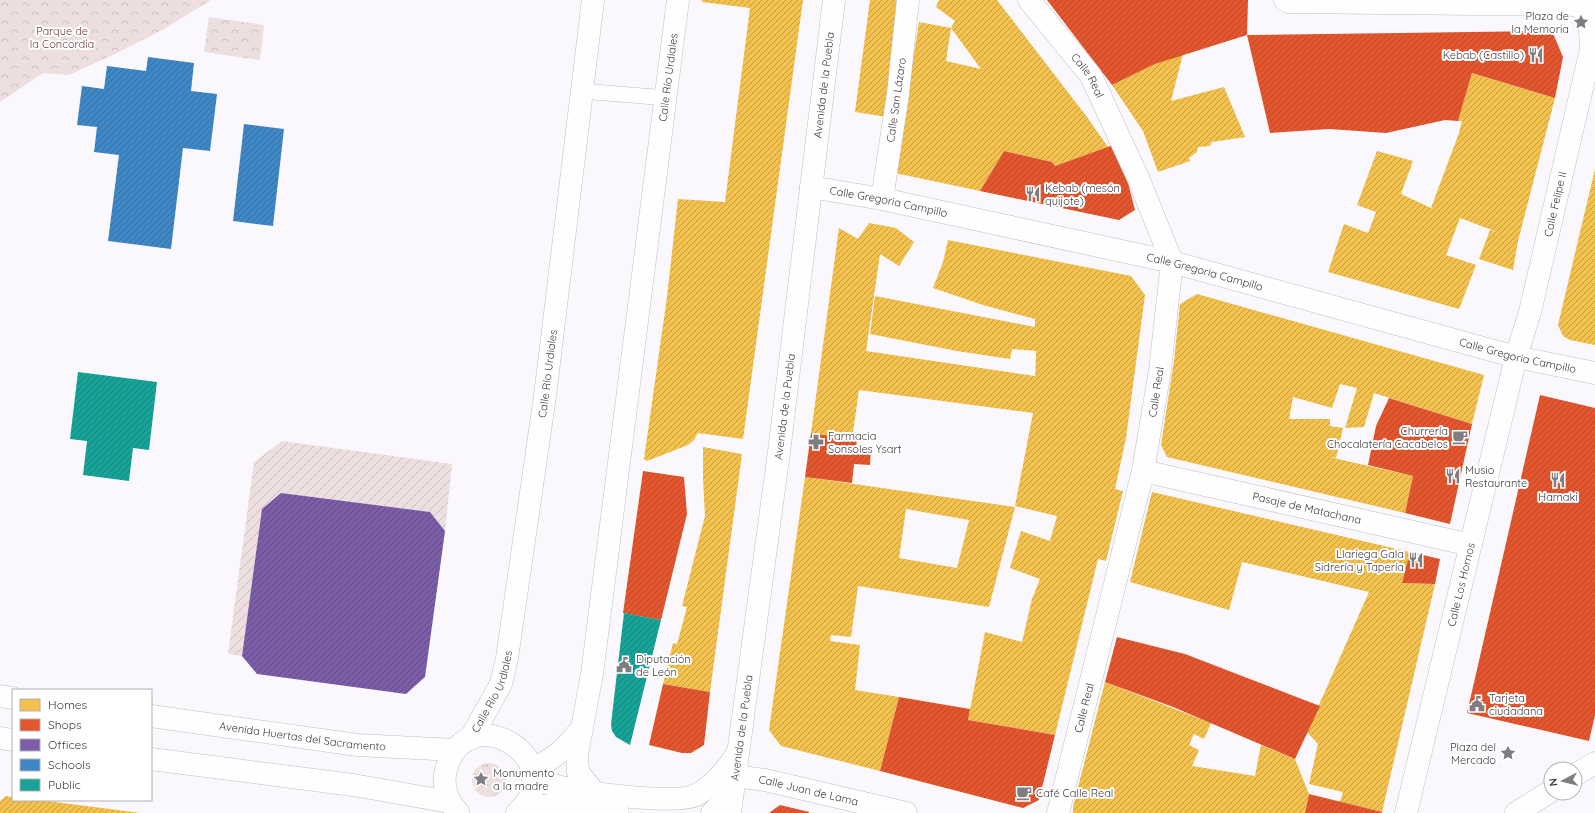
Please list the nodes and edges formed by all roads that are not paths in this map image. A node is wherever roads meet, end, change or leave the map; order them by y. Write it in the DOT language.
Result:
graph roads {
  1 [pos="593,0"];
  2 [pos="678,0"];
  3 [pos="834,0"];
  4 [pos="908,0"];
  5 [pos="1029,0"];
  6 [pos="1285,0"];
  7 [pos="1588,8"];
  8 [pos="1593,47"];
  9 [pos="582,91"];
  10 [pos="667,98"];
  11 [pos="811,187"];
  12 [pos="882,199"];
  13 [pos="1172,262"];
  14 [pos="1516,357"];
  15 [pos="1595,373"];
  16 [pos="1143,471"];
  17 [pos="1471,545"];
  18 [pos="0,696"];
  19 [pos="12,698"];
  20 [pos="152,716"];
  21 [pos="583,726"];
  22 [pos="0,738"];
  23 [pos="12,740"];
  24 [pos="463,745"];
  25 [pos="738,750"];
  26 [pos="152,759"];
  27 [pos="1595,763"];
  28 [pos="1583,770"];
  29 [pos="532,775"];
  30 [pos="593,792"];
  31 [pos="732,794"];
  32 [pos="1543,795"];
  33 [pos="455,807"];
  34 [pos="520,810"];
  35 [pos="618,813"];
  36 [pos="712,813"];
  37 [pos="906,813"];
  38 [pos="1058,813"];
  39 [pos="1406,813"];
  40 [pos="1516,813"];
  1 -- 9 [label="street, Calle Río Urdiales"];
  2 -- 10 [label="street, Calle Río Urdiales"];
  3 -- 11 [label="street, Avenida de la Puebla"];
  4 -- 12 [label="street, Calle San Lázaro"];
  5 -- 13 [label="street, Calle Real"];
  6 -- 7 [label="street"];
  7 -- 8 [label="street, Calle Felipe II"];
  8 -- 14 [label="street, Calle Felipe II"];
  9 -- 10 [label="lane"];
  9 -- 24 [label="street, Calle Río Urdiales"];
  10 -- 21 [label="street, Calle Río Urdiales"];
  11 -- 12 [label="street, Calle Gregoria Campillo"];
  11 -- 25 [label="street, Avenida de la Puebla"];
  12 -- 13 [label="street, Calle Gregoria Campillo"];
  13 -- 14 [label="street, Calle Gregoria Campillo"];
  13 -- 16 [label="street, Calle Real"];
  14 -- 15 [label="street, Calle Gregoria Campillo"];
  14 -- 17 [label="street, Calle Los Hornos"];
  16 -- 17 [label="street, Pasaje de Matachana"];
  16 -- 38 [label="street, Calle Real"];
  17 -- 39 [label="street, Calle Los Hornos"];
  18 -- 19 [label="street"];
  20 -- 24 [label="street, Avenida Huertas del Sacramento"];
  21 -- 29 [label="street, Calle Río Urdiales"];
  21 -- 30 [label="street, Calle Río Urdiales"];
  22 -- 23 [label="street"];
  24 -- 29 [label="street, Avenida Huertas del Sacramento"];
  24 -- 33 [label="street, Calle Río Urdiales"];
  25 -- 30 [label="street"];
  25 -- 31 [label="street, Avenida de la Puebla"];
  26 -- 33 [label="street"];
  27 -- 28 [label="street"];
  29 -- 30 [label="street"];
  29 -- 34 [label="street"];
  31 -- 36 [label="street"];
  31 -- 37 [label="street, Calle Juan de Lama"];
  32 -- 40 [label="street"];
  34 -- 35 [label="street"];
}
